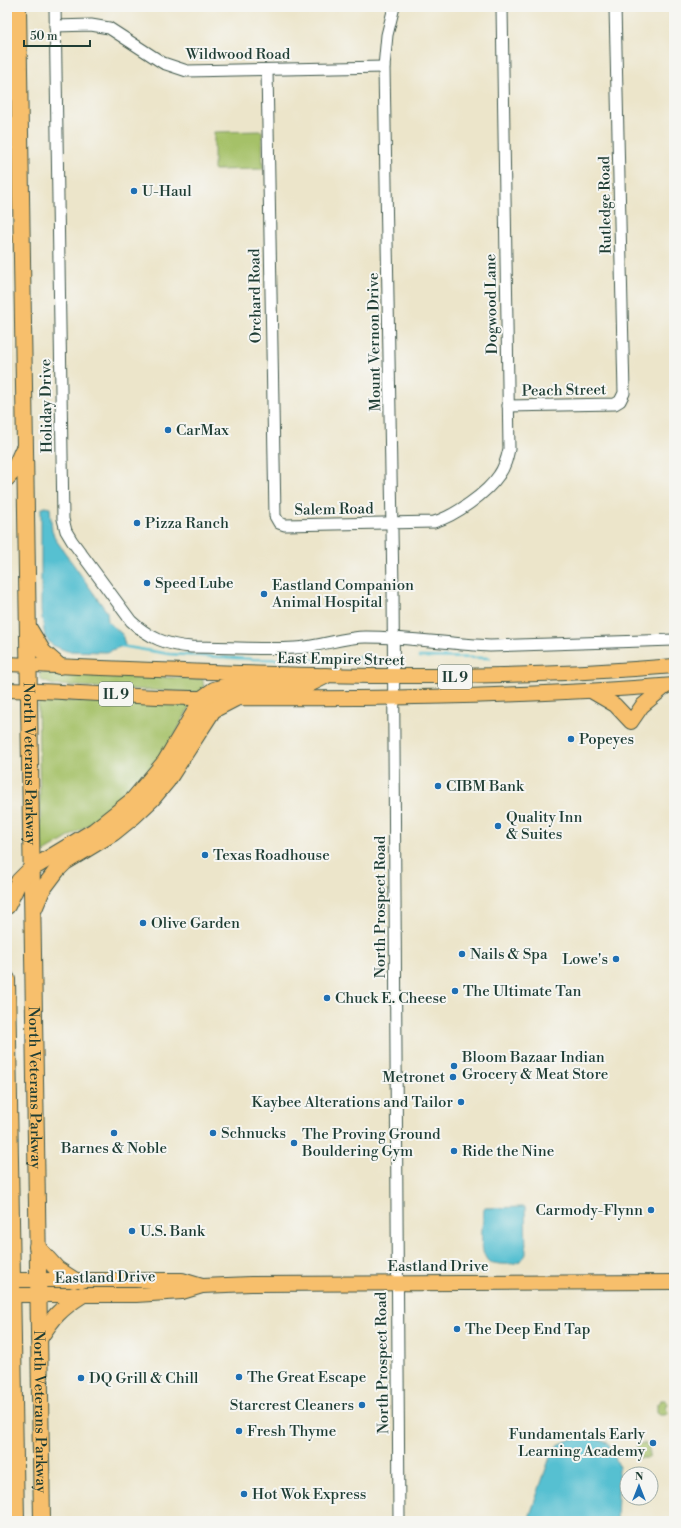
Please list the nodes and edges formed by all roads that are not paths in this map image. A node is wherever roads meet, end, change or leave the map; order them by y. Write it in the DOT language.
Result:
graph roads {
  1 [pos="18,7"];
  2 [pos="55,7"];
  3 [pos="394,7"];
  4 [pos="502,7"];
  5 [pos="615,7"];
  6 [pos="55,26"];
  7 [pos="384,68"];
  8 [pos="267,70"];
  9 [pos="620,401"];
  10 [pos="508,406"];
  11 [pos="25,446"];
  12 [pos="7,478"];
  13 [pos="278,521"];
  14 [pos="392,522"];
  15 [pos="27,626"];
  16 [pos="393,638"];
  17 [pos="674,640"];
  18 [pos="7,664"];
  19 [pos="28,665"];
  20 [pos="59,666"];
  21 [pos="674,666"];
  22 [pos="325,676"];
  23 [pos="393,677"];
  24 [pos="670,685"];
  25 [pos="7,690"];
  26 [pos="28,690"];
  27 [pos="591,691"];
  28 [pos="203,698"];
  29 [pos="236,698"];
  30 [pos="394,698"];
  31 [pos="31,869"];
  32 [pos="7,906"];
  33 [pos="32,914"];
  34 [pos="7,979"];
  35 [pos="37,1247"];
  36 [pos="10,1250"];
  37 [pos="74,1280"];
  38 [pos="674,1282"];
  39 [pos="397,1283"];
  40 [pos="202,1286"];
  41 [pos="10,1287"];
  42 [pos="38,1287"];
  43 [pos="82,1295"];
  44 [pos="10,1330"];
  45 [pos="39,1339"];
  46 [pos="16,1521"];
  47 [pos="42,1521"];
  48 [pos="399,1521"];
  1 -- 11 [label="highway, North Veterans Parkway"];
  2 -- 6 [label="street, Holiday Drive"];
  3 -- 7 [label="street, Mount Vernon Drive"];
  4 -- 10 [label="street, Dogwood Lane"];
  5 -- 9 [label="street, Rutledge Road"];
  6 -- 8 [label="street, Wildwood Road"];
  6 -- 16 [label="street, Holiday Drive"];
  7 -- 8 [label="street, Wildwood Road"];
  7 -- 14 [label="street, Mount Vernon Drive"];
  8 -- 13 [label="street, Orchard Road"];
  9 -- 10 [label="street, Peach Street"];
  10 -- 14 [label="street, Dogwood Lane"];
  11 -- 12 [label="highway"];
  11 -- 15 [label="highway, North Veterans Parkway"];
  13 -- 14 [label="street, Salem Road"];
  14 -- 16 [label="street, Mount Vernon Drive"];
  15 -- 19 [label="highway, North Veterans Parkway"];
  15 -- 20 [label="highway"];
  16 -- 17 [label="street, Holiday Drive"];
  16 -- 23 [label="street, Mount Vernon Drive"];
  18 -- 19 [label="main road, East Empire Street / IL 9"];
  19 -- 20 [label="main road, East Empire Street / IL 9"];
  19 -- 26 [label="highway, North Veterans Parkway"];
  20 -- 22 [label="main road, East Empire Street / IL 9"];
  21 -- 23 [label="main road, East Empire Street / IL 9"];
  22 -- 23 [label="main road, East Empire Street / IL 9"];
  22 -- 28 [label="highway"];
  23 -- 30 [label="street, North Prospect Road"];
  24 -- 27 [label="main road, IL 9"];
  24 -- 27 [label="main road"];
  25 -- 26 [label="main road, IL 9"];
  26 -- 28 [label="main road, IL 9"];
  26 -- 31 [label="highway, North Veterans Parkway"];
  27 -- 30 [label="main road, IL 9"];
  28 -- 29 [label="main road, IL 9"];
  28 -- 31 [label="highway"];
  29 -- 30 [label="main road, IL 9"];
  29 -- 33 [label="highway"];
  30 -- 39 [label="street, North Prospect Road"];
  31 -- 32 [label="highway"];
  31 -- 33 [label="highway, North Veterans Parkway"];
  33 -- 35 [label="highway, North Veterans Parkway"];
  34 -- 36 [label="highway, North Veterans Parkway"];
  35 -- 37 [label="highway"];
  35 -- 42 [label="highway, North Veterans Parkway"];
  36 -- 41 [label="highway, North Veterans Parkway"];
  37 -- 40 [label="main road, Eastland Drive"];
  37 -- 42 [label="main road, Eastland Drive"];
  38 -- 39 [label="main road, Eastland Drive"];
  39 -- 40 [label="main road, Eastland Drive"];
  39 -- 48 [label="street, North Prospect Road"];
  40 -- 43 [label="main road, Eastland Drive"];
  41 -- 42 [label="main road, Eastland Drive"];
  41 -- 44 [label="highway, North Veterans Parkway"];
  42 -- 43 [label="main road, Eastland Drive"];
  42 -- 45 [label="highway, North Veterans Parkway"];
  43 -- 45 [label="highway"];
  44 -- 46 [label="highway, North Veterans Parkway"];
  45 -- 47 [label="highway, North Veterans Parkway"];
}
